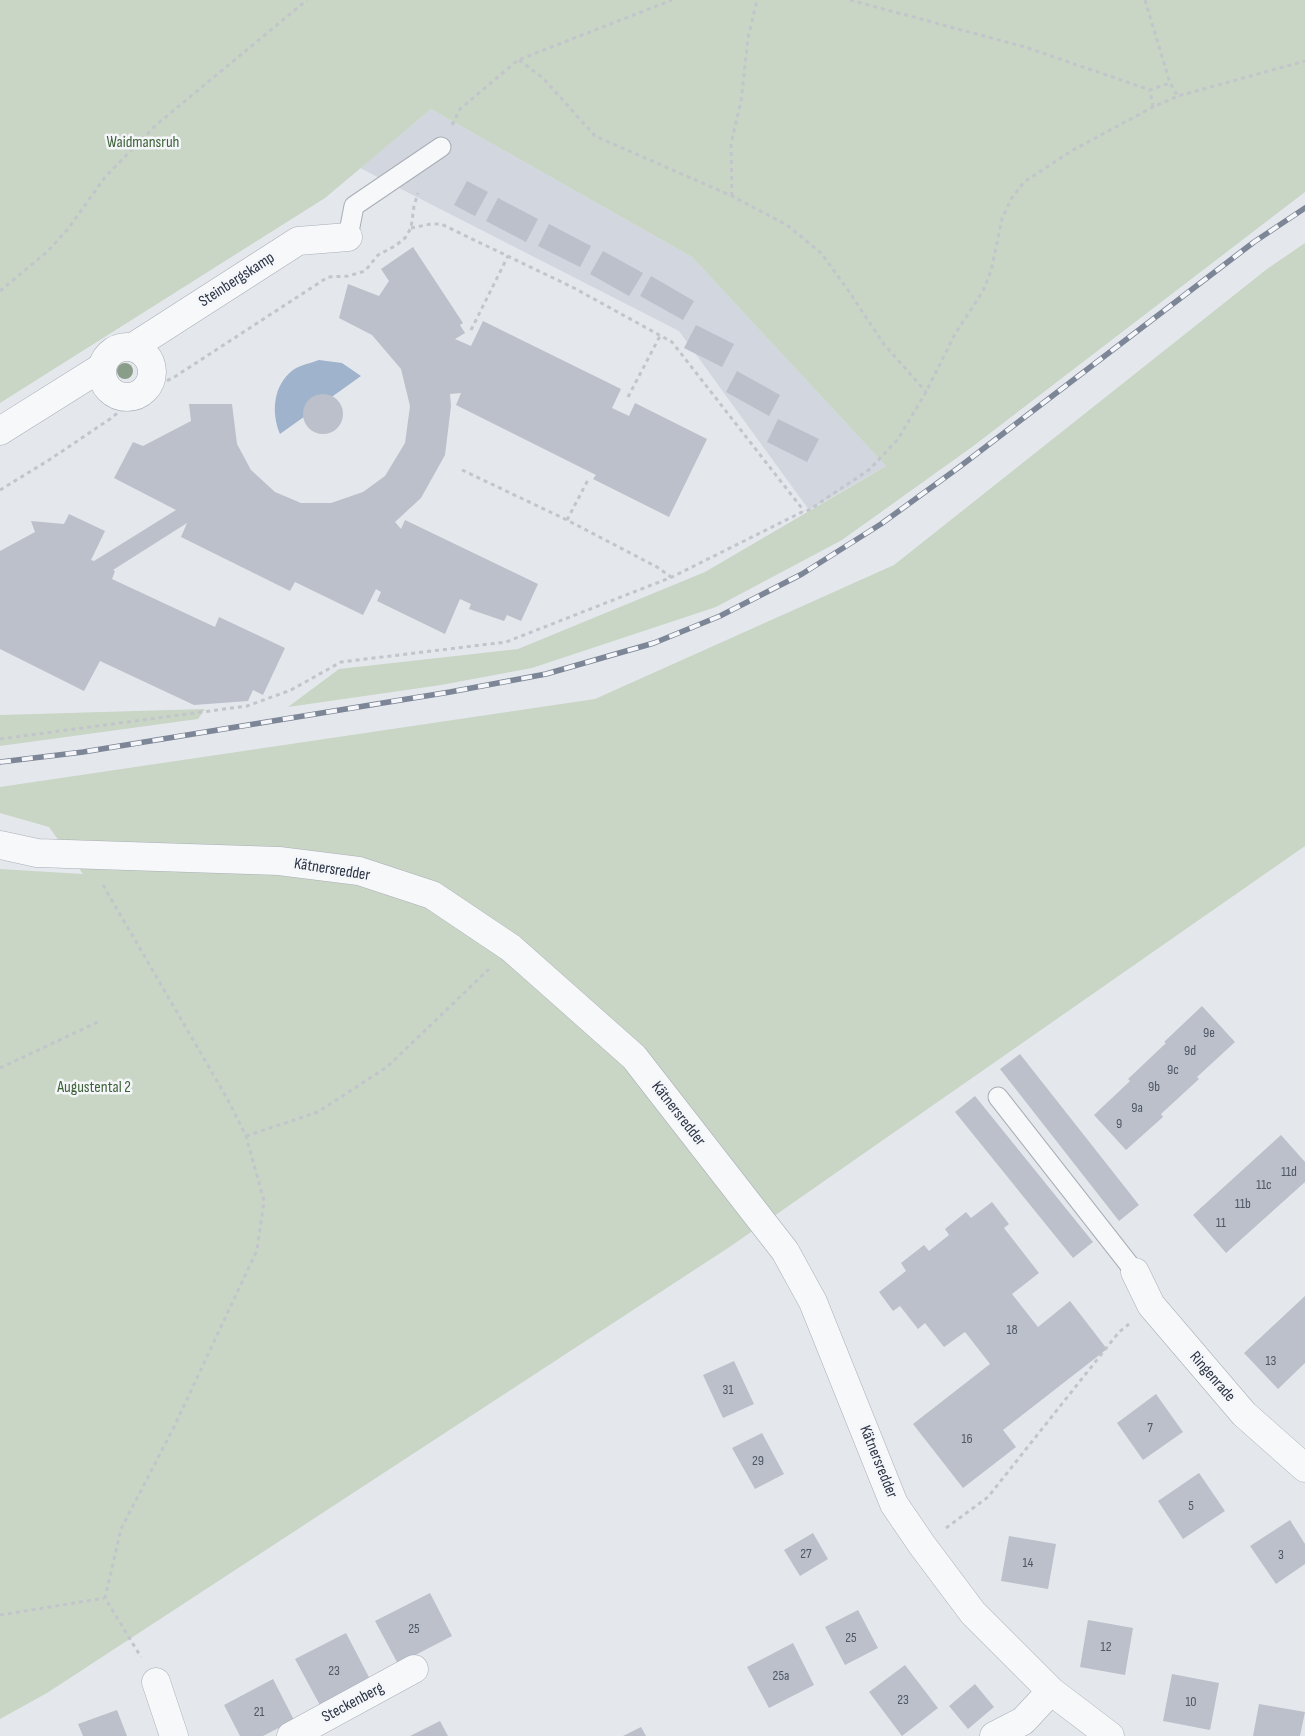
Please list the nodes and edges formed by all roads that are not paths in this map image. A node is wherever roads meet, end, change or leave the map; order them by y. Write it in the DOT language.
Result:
graph roads {
  1 [pos="441,147"];
  2 [pos="348,237"];
  3 [pos="133,347"];
  4 [pos="102,367"];
  5 [pos="0,432"];
  6 [pos="0,846"];
  7 [pos="998,1098"];
  8 [pos="1135,1272"];
  9 [pos="1305,1468"];
  10 [pos="414,1669"];
  11 [pos="156,1682"];
  12 [pos="1051,1691"];
  13 [pos="174,1736"];
  14 [pos="291,1736"];
  15 [pos="994,1736"];
  16 [pos="1110,1736"];
  1 -- 2 [label="lane"];
  2 -- 3 [label="street, Steinbergskamp"];
  3 -- 4 [label="street, Steinbergskamp"];
  3 -- 4 [label="street"];
  4 -- 5 [label="street, Steinbergskamp"];
  6 -- 12 [label="street, Kätnersredder"];
  7 -- 8 [label="lane"];
  8 -- 9 [label="street, Ringenrade"];
  10 -- 14 [label="street, Steckenberg"];
  11 -- 13 [label="street"];
  12 -- 15 [label="street"];
  12 -- 16 [label="street, Kätnersredder"];
}
